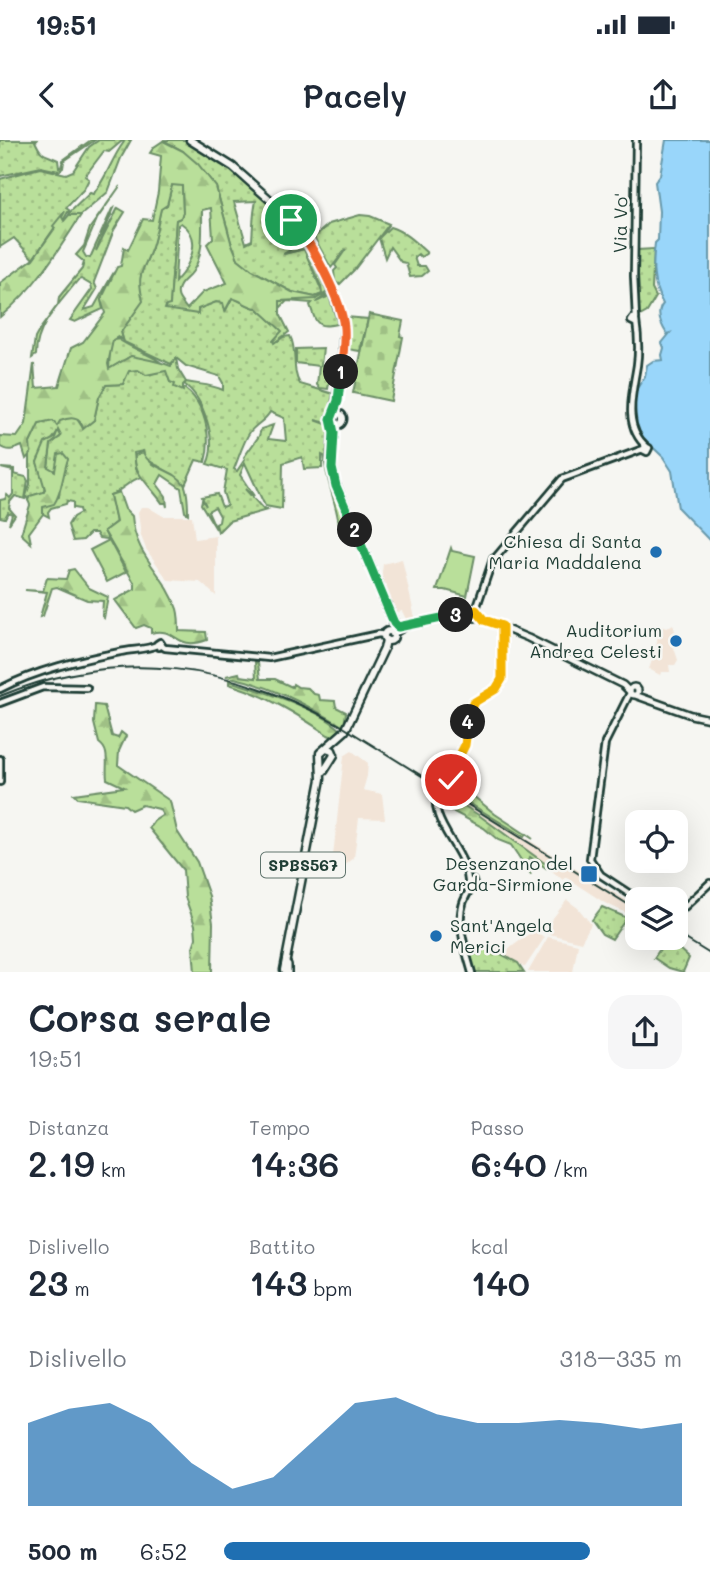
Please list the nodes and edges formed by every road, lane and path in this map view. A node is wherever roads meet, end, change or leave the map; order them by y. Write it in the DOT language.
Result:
graph roads {
  1 [pos="190,140"];
  2 [pos="636,140"];
  3 [pos="286,210"];
  4 [pos="294,219"];
  5 [pos="476,613"];
  6 [pos="392,620"];
  7 [pos="407,626"];
  8 [pos="502,626"];
  9 [pos="389,636"];
  10 [pos="87,688"];
  11 [pos="0,689"];
  12 [pos="633,692"];
  13 [pos="0,703"];
  14 [pos="710,719"];
  15 [pos="329,749"];
  16 [pos="0,759"];
  17 [pos="320,759"];
  18 [pos="328,763"];
  19 [pos="0,782"];
  20 [pos="710,883"];
  21 [pos="625,891"];
  22 [pos="688,906"];
  23 [pos="285,971"];
  24 [pos="472,972"];
  1 -- 3 [label="main road"];
  2 -- 5 [label="street, Via Vo'"];
  3 -- 4 [label="main road"];
  3 -- 4 [label="main road"];
  4 -- 6 [label="main road"];
  5 -- 7 [label="main road"];
  5 -- 8 [label="main road"];
  5 -- 9 [label="main road"];
  6 -- 7 [label="main road"];
  6 -- 9 [label="main road"];
  7 -- 9 [label="main road"];
  8 -- 12 [label="main road"];
  8 -- 24 [label="street"];
  9 -- 11 [label="street"];
  9 -- 15 [label="main road"];
  9 -- 15 [label="main road"];
  10 -- 13 [label="street"];
  12 -- 14 [label="main road"];
  12 -- 21 [label="street"];
  15 -- 17 [label="main road"];
  15 -- 18 [label="main road"];
  16 -- 19 [label="street"];
  17 -- 18 [label="main road"];
  17 -- 23 [label="main road, SPBS567"];
  18 -- 23 [label="main road, SPBS567"];
  20 -- 22 [label="street"];
}
